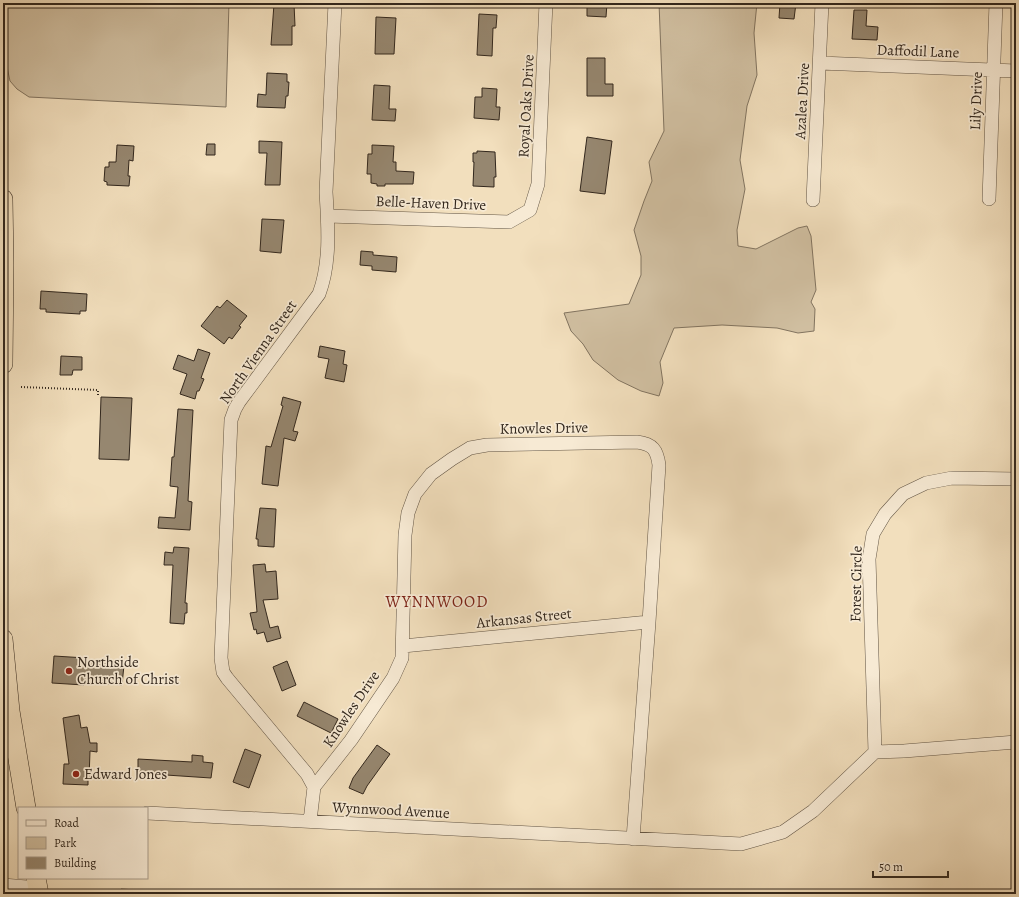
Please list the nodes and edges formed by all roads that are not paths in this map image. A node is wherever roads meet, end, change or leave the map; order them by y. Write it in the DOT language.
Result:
graph roads {
  1 [pos="335,3"];
  2 [pos="546,3"];
  3 [pos="822,3"];
  4 [pos="996,3"];
  5 [pos="820,63"];
  6 [pos="993,70"];
  7 [pos="1016,71"];
  8 [pos="3,199"];
  9 [pos="989,199"];
  10 [pos="813,200"];
  11 [pos="530,210"];
  12 [pos="328,216"];
  13 [pos="3,364"];
  14 [pos="1016,479"];
  15 [pos="649,622"];
  16 [pos="3,639"];
  17 [pos="403,646"];
  18 [pos="1016,742"];
  19 [pos="875,752"];
  20 [pos="314,787"];
  21 [pos="26,807"];
  22 [pos="148,813"];
  23 [pos="310,821"];
  24 [pos="633,839"];
  25 [pos="3,885"];
  26 [pos="38,887"];
  1 -- 12 [label="street, North Vienna Street"];
  2 -- 11 [label="street, Royal Oaks Drive"];
  3 -- 5 [label="street, Azalea Drive"];
  4 -- 6 [label="street, Lily Drive"];
  5 -- 6 [label="street, Daffodil Lane"];
  5 -- 10 [label="street, Azalea Drive"];
  6 -- 7 [label="street, Daffodil Lane"];
  6 -- 9 [label="street, Lily Drive"];
  8 -- 13 [label="highway"];
  11 -- 12 [label="street, Belle-Haven Drive"];
  12 -- 20 [label="street, North Vienna Street"];
  14 -- 19 [label="street, Forest Circle"];
  15 -- 17 [label="street, Arkansas Street"];
  15 -- 17 [label="street, Knowles Drive"];
  15 -- 24 [label="street, Knowles Drive"];
  16 -- 21 [label="highway"];
  17 -- 20 [label="street, Knowles Drive"];
  18 -- 19 [label="street"];
  19 -- 24 [label="street"];
  20 -- 23 [label="street"];
  22 -- 23 [label="street, Wynnwood Avenue"];
  23 -- 24 [label="street, Wynnwood Avenue"];
  25 -- 26 [label="street"];
}
